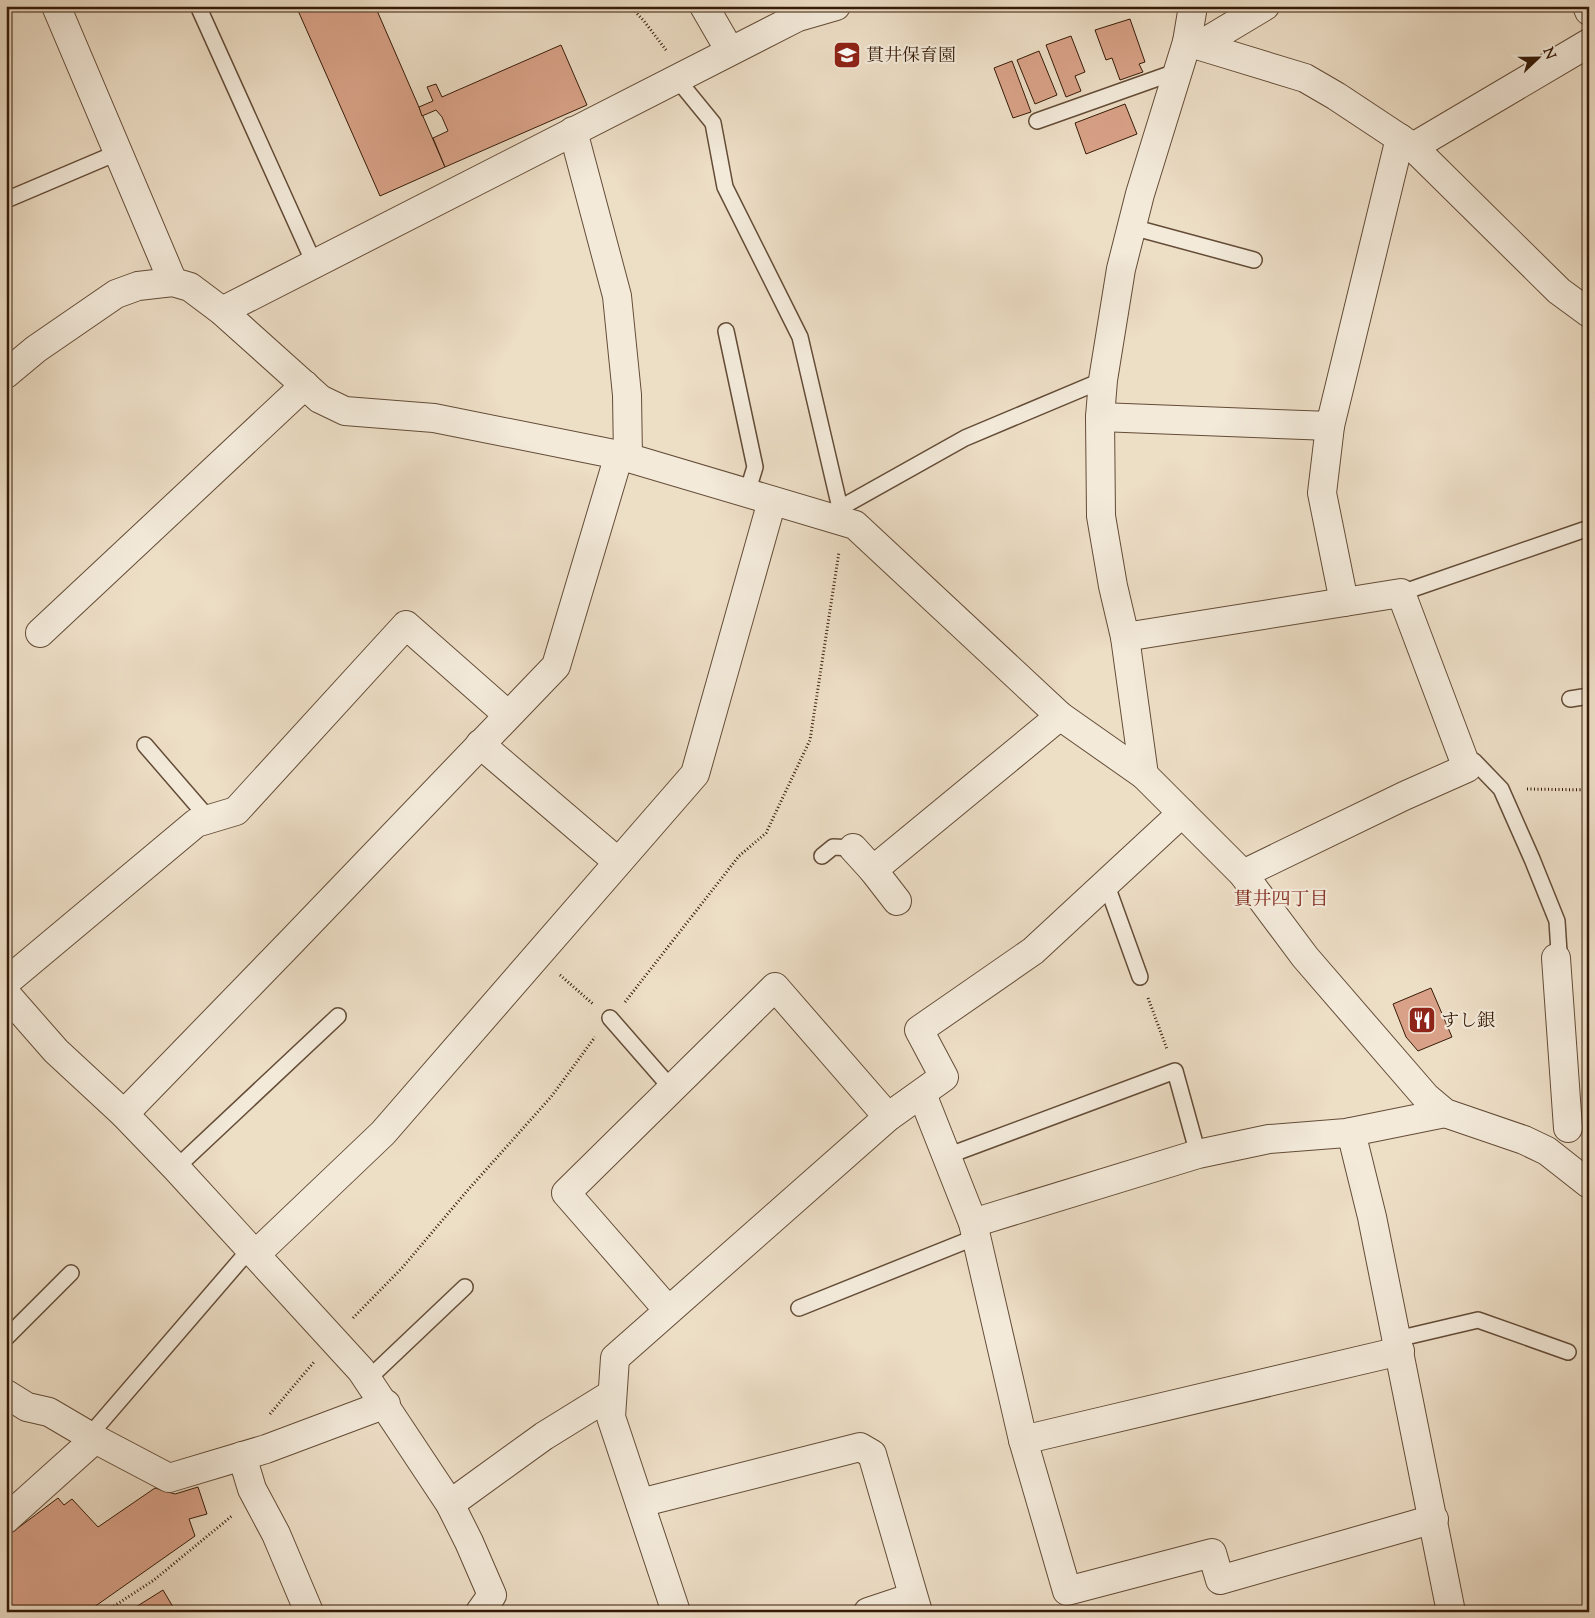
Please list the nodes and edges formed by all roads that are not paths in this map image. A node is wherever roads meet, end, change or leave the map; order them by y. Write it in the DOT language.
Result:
graph roads {
  1 [pos="56,6"];
  2 [pos="198,6"];
  3 [pos="704,6"];
  4 [pos="1193,6"];
  5 [pos="1265,6"];
  6 [pos="1587,6"];
  7 [pos="829,7"];
  8 [pos="1589,11"];
  9 [pos="1193,43"];
  10 [pos="1589,43"];
  11 [pos="730,51"];
  12 [pos="1178,71"];
  13 [pos="680,77"];
  14 [pos="1037,121"];
  15 [pos="573,131"];
  16 [pos="1407,143"];
  17 [pos="119,152"];
  18 [pos="6,200"];
  19 [pos="1132,228"];
  20 [pos="1254,260"];
  21 [pos="314,263"];
  22 [pos="173,282"];
  23 [pos="222,311"];
  24 [pos="1589,313"];
  25 [pos="726,331"];
  26 [pos="6,374"];
  27 [pos="1103,380"];
  28 [pos="305,385"];
  29 [pos="1100,417"];
  30 [pos="1330,426"];
  31 [pos="623,456"];
  32 [pos="760,497"];
  33 [pos="841,517"];
  34 [pos="1589,528"];
  35 [pos="1401,592"];
  36 [pos="1344,602"];
  37 [pos="40,633"];
  38 [pos="1125,637"];
  39 [pos="1589,696"];
  40 [pos="1570,699"];
  41 [pos="508,715"];
  42 [pos="1060,716"];
  43 [pos="145,744"];
  44 [pos="480,744"];
  45 [pos="1465,762"];
  46 [pos="1144,775"];
  47 [pos="1182,813"];
  48 [pos="209,818"];
  49 [pos="853,848"];
  50 [pos="822,856"];
  51 [pos="618,862"];
  52 [pos="873,870"];
  53 [pos="1243,874"];
  54 [pos="1106,883"];
  55 [pos="897,901"];
  56 [pos="1556,958"];
  57 [pos="1140,977"];
  58 [pos="6,982"];
  59 [pos="6,994"];
  60 [pos="338,1016"];
  61 [pos="610,1018"];
  62 [pos="672,1089"];
  63 [pos="922,1094"];
  64 [pos="1445,1113"];
  65 [pos="124,1114"];
  66 [pos="888,1117"];
  67 [pos="1578,1125"];
  68 [pos="1350,1132"];
  69 [pos="1524,1140"];
  70 [pos="1198,1154"];
  71 [pos="947,1156"];
  72 [pos="176,1168"];
  73 [pos="1589,1184"];
  74 [pos="974,1230"];
  75 [pos="253,1252"];
  76 [pos="71,1273"];
  77 [pos="465,1286"];
  78 [pos="799,1308"];
  79 [pos="668,1310"];
  80 [pos="6,1338"];
  81 [pos="1398,1345"];
  82 [pos="1568,1352"];
  83 [pos="368,1379"];
  84 [pos="6,1394"];
  85 [pos="612,1394"];
  86 [pos="386,1404"];
  87 [pos="92,1438"];
  88 [pos="1023,1440"];
  89 [pos="242,1456"];
  90 [pos="640,1503"];
  91 [pos="450,1504"];
  92 [pos="6,1519"];
  93 [pos="1434,1519"];
  94 [pos="916,1604"];
  95 [pos="310,1612"];
  96 [pos="480,1612"];
  97 [pos="676,1612"];
  98 [pos="868,1612"];
  99 [pos="1451,1612"];
  1 -- 17 [label="street"];
  2 -- 21 [label="lane"];
  3 -- 11 [label="street"];
  4 -- 9 [label="street"];
  5 -- 9 [label="street"];
  6 -- 8 [label="street"];
  7 -- 11 [label="street"];
  9 -- 12 [label="street"];
  9 -- 16 [label="street"];
  10 -- 16 [label="street"];
  11 -- 13 [label="street"];
  12 -- 14 [label="lane"];
  12 -- 19 [label="street"];
  13 -- 15 [label="street"];
  13 -- 33 [label="lane"];
  15 -- 21 [label="street"];
  15 -- 31 [label="street"];
  16 -- 24 [label="street"];
  16 -- 30 [label="street"];
  17 -- 18 [label="lane"];
  17 -- 22 [label="street"];
  19 -- 20 [label="lane"];
  19 -- 27 [label="street"];
  21 -- 23 [label="street"];
  22 -- 23 [label="street"];
  22 -- 26 [label="street"];
  23 -- 28 [label="street"];
  25 -- 32 [label="lane"];
  27 -- 29 [label="street"];
  27 -- 33 [label="lane"];
  28 -- 31 [label="street"];
  28 -- 37 [label="street"];
  29 -- 30 [label="street"];
  29 -- 38 [label="street"];
  30 -- 36 [label="street"];
  31 -- 32 [label="street"];
  31 -- 41 [label="street"];
  32 -- 33 [label="street"];
  32 -- 51 [label="street"];
  33 -- 42 [label="street"];
  34 -- 35 [label="lane"];
  35 -- 36 [label="street"];
  35 -- 45 [label="street"];
  36 -- 38 [label="street"];
  38 -- 46 [label="street"];
  39 -- 40 [label="lane"];
  41 -- 44 [label="street"];
  41 -- 48 [label="street"];
  42 -- 46 [label="street"];
  42 -- 52 [label="street"];
  43 -- 48 [label="lane"];
  44 -- 51 [label="street"];
  44 -- 65 [label="street"];
  45 -- 53 [label="street"];
  45 -- 56 [label="lane"];
  46 -- 47 [label="street"];
  47 -- 53 [label="street"];
  47 -- 54 [label="street"];
  48 -- 58 [label="street"];
  49 -- 50 [label="lane"];
  49 -- 52 [label="street"];
  51 -- 75 [label="street"];
  52 -- 55 [label="street"];
  53 -- 64 [label="street"];
  54 -- 57 [label="lane"];
  54 -- 63 [label="street"];
  56 -- 67 [label="street"];
  59 -- 65 [label="street"];
  60 -- 72 [label="lane"];
  61 -- 62 [label="lane"];
  62 -- 66 [label="street"];
  62 -- 79 [label="street"];
  63 -- 66 [label="street"];
  63 -- 71 [label="street"];
  64 -- 68 [label="street"];
  64 -- 69 [label="street"];
  65 -- 72 [label="street"];
  66 -- 79 [label="street"];
  67 -- 69 [label="street"];
  68 -- 70 [label="street"];
  68 -- 81 [label="street"];
  69 -- 73 [label="street"];
  70 -- 71 [label="lane"];
  70 -- 74 [label="street"];
  71 -- 74 [label="street"];
  72 -- 75 [label="street"];
  74 -- 78 [label="lane"];
  74 -- 88 [label="street"];
  75 -- 83 [label="street"];
  75 -- 87 [label="lane"];
  76 -- 80 [label="lane"];
  77 -- 83 [label="lane"];
  79 -- 85 [label="street"];
  81 -- 82 [label="lane"];
  81 -- 88 [label="street"];
  81 -- 93 [label="street"];
  83 -- 86 [label="street"];
  84 -- 87 [label="street"];
  85 -- 90 [label="street"];
  85 -- 91 [label="street"];
  86 -- 89 [label="street"];
  86 -- 91 [label="street"];
  87 -- 89 [label="street"];
  87 -- 92 [label="street"];
  88 -- 93 [label="street"];
  89 -- 95 [label="street"];
  90 -- 94 [label="street"];
  90 -- 97 [label="street"];
  91 -- 96 [label="street"];
  93 -- 99 [label="street"];
  94 -- 98 [label="street"];
}
